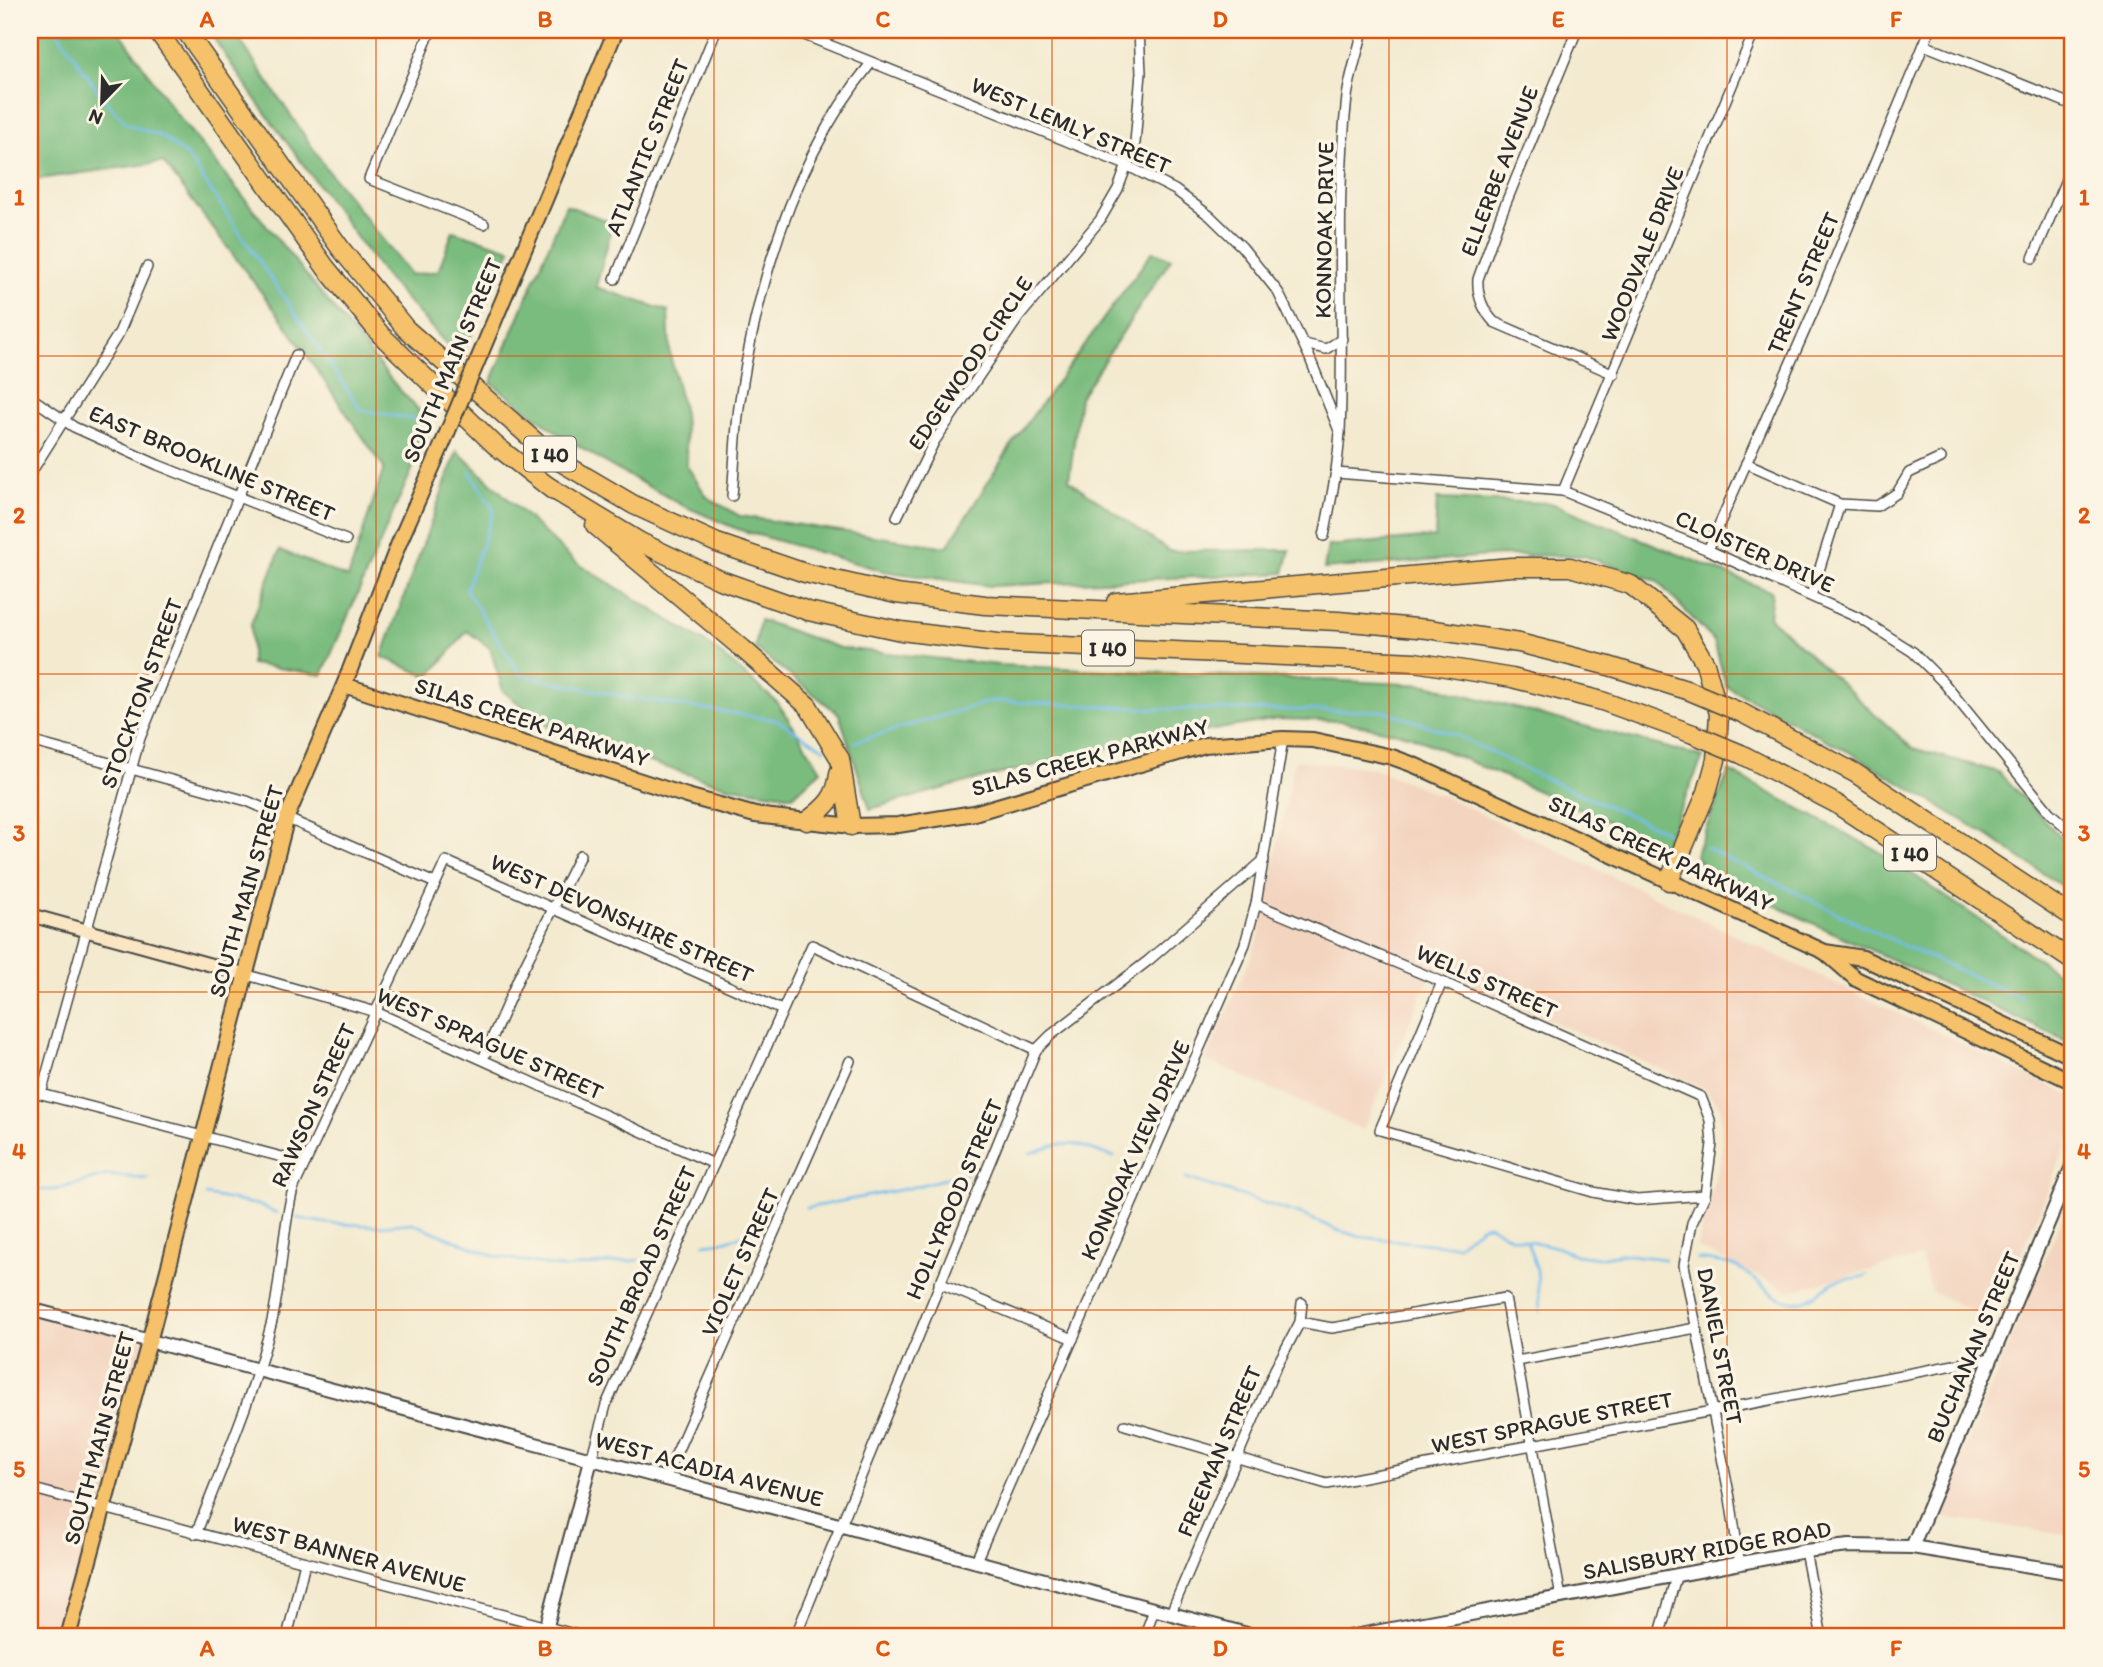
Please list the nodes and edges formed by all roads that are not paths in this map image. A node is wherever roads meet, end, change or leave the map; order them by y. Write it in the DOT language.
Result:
graph roads {
  1 [pos="157,30"];
  2 [pos="188,30"];
  3 [pos="431,30"];
  4 [pos="616,30"];
  5 [pos="716,30"];
  6 [pos="792,30"];
  7 [pos="1139,30"];
  8 [pos="1363,30"];
  9 [pos="1577,30"];
  10 [pos="1755,30"];
  11 [pos="1930,30"];
  12 [pos="1924,45"];
  13 [pos="871,63"];
  14 [pos="2073,105"];
  15 [pos="2073,163"];
  16 [pos="1126,165"];
  17 [pos="484,224"];
  18 [pos="2033,258"];
  19 [pos="147,267"];
  20 [pos="615,279"];
  21 [pos="1342,339"];
  22 [pos="1304,344"];
  23 [pos="296,355"];
  24 [pos="1614,374"];
  25 [pos="30,397"];
  26 [pos="65,420"];
  27 [pos="1340,433"];
  28 [pos="1941,458"];
  29 [pos="1746,463"];
  30 [pos="1336,473"];
  31 [pos="30,474"];
  32 [pos="546,485"];
  33 [pos="1563,491"];
  34 [pos="733,496"];
  35 [pos="237,497"];
  36 [pos="1839,508"];
  37 [pos="897,517"];
  38 [pos="1324,536"];
  39 [pos="346,540"];
  40 [pos="1708,550"];
  41 [pos="1811,596"];
  42 [pos="1048,608"];
  43 [pos="344,685"];
  44 [pos="1283,739"];
  45 [pos="30,741"];
  46 [pos="840,759"];
  47 [pos="131,767"];
  48 [pos="287,817"];
  49 [pos="807,821"];
  50 [pos="851,826"];
  51 [pos="2073,833"];
  52 [pos="580,855"];
  53 [pos="1264,860"];
  54 [pos="446,861"];
  55 [pos="1669,881"];
  56 [pos="435,883"];
  57 [pos="1256,904"];
  58 [pos="555,908"];
  59 [pos="30,915"];
  60 [pos="2073,917"];
  61 [pos="87,930"];
  62 [pos="1825,952"];
  63 [pos="2073,961"];
  64 [pos="244,974"];
  65 [pos="1442,982"];
  66 [pos="782,1010"];
  67 [pos="376,1012"];
  68 [pos="1036,1050"];
  69 [pos="2073,1057"];
  70 [pos="483,1059"];
  71 [pos="850,1061"];
  72 [pos="2073,1082"];
  73 [pos="30,1091"];
  74 [pos="41,1094"];
  75 [pos="1701,1097"];
  76 [pos="203,1138"];
  77 [pos="305,1163"];
  78 [pos="714,1164"];
  79 [pos="2073,1164"];
  80 [pos="1705,1195"];
  81 [pos="939,1283"];
  82 [pos="1302,1303"];
  83 [pos="30,1309"];
  84 [pos="1300,1322"];
  85 [pos="1696,1328"];
  86 [pos="1073,1339"];
  87 [pos="149,1342"];
  88 [pos="1991,1359"];
  89 [pos="1517,1361"];
  90 [pos="258,1371"];
  91 [pos="1713,1412"];
  92 [pos="1125,1425"];
  93 [pos="1532,1445"];
  94 [pos="1236,1458"];
  95 [pos="591,1460"];
  96 [pos="665,1479"];
  97 [pos="30,1488"];
  98 [pos="103,1507"];
  99 [pos="841,1526"];
  100 [pos="196,1534"];
  101 [pos="1912,1547"];
  102 [pos="1805,1551"];
  103 [pos="305,1562"];
  104 [pos="975,1563"];
  105 [pos="1740,1565"];
  106 [pos="2073,1573"];
  107 [pos="1676,1577"];
  108 [pos="1561,1597"];
  109 [pos="1154,1610"];
  110 [pos="1171,1615"];
  111 [pos="546,1632"];
  112 [pos="1402,1633"];
  113 [pos="68,1637"];
  114 [pos="287,1637"];
  115 [pos="585,1637"];
  116 [pos="795,1637"];
  117 [pos="1143,1637"];
  118 [pos="1258,1637"];
  119 [pos="1349,1637"];
  120 [pos="1659,1637"];
  121 [pos="1822,1637"];
  1 -- 32 [label="highway, I 40"];
  2 -- 42 [label="highway, I 40"];
  3 -- 17 [label="street"];
  4 -- 43 [label="main road, SOUTH MAIN STREET, bridge"];
  5 -- 20 [label="street, ATLANTIC STREET"];
  6 -- 13 [label="street, WEST LEMLY STREET"];
  7 -- 16 [label="street, EDGEWOOD CIRCLE"];
  8 -- 21 [label="street, KONNOAK DRIVE"];
  9 -- 24 [label="street, ELLERBE AVENUE"];
  10 -- 24 [label="street, WOODVALE DRIVE"];
  11 -- 12 [label="street, TRENT STREET"];
  12 -- 14 [label="street"];
  12 -- 29 [label="street, TRENT STREET"];
  13 -- 16 [label="street, WEST LEMLY STREET"];
  13 -- 34 [label="street"];
  15 -- 18 [label="street"];
  16 -- 22 [label="street, WEST LEMLY STREET"];
  16 -- 37 [label="street, EDGEWOOD CIRCLE"];
  19 -- 26 [label="street"];
  21 -- 22 [label="street"];
  21 -- 27 [label="street, KONNOAK DRIVE"];
  22 -- 27 [label="street, WEST LEMLY STREET"];
  23 -- 35 [label="street, STOCKTON STREET"];
  24 -- 33 [label="street, WOODVALE DRIVE"];
  25 -- 26 [label="street, EAST BROOKLINE STREET"];
  26 -- 31 [label="street"];
  26 -- 35 [label="street, EAST BROOKLINE STREET"];
  27 -- 30 [label="street, KONNOAK DRIVE"];
  28 -- 36 [label="street"];
  29 -- 36 [label="street"];
  29 -- 40 [label="street, TRENT STREET"];
  30 -- 33 [label="street, CLOISTER DRIVE"];
  30 -- 38 [label="street, KONNOAK DRIVE"];
  32 -- 46 [label="highway"];
  32 -- 63 [label="highway, I 40, bridge"];
  33 -- 40 [label="street, CLOISTER DRIVE"];
  35 -- 39 [label="street, EAST BROOKLINE STREET"];
  35 -- 47 [label="street, STOCKTON STREET"];
  36 -- 41 [label="street"];
  40 -- 41 [label="street, CLOISTER DRIVE"];
  41 -- 51 [label="street, CLOISTER DRIVE"];
  42 -- 55 [label="highway"];
  42 -- 60 [label="highway, I 40, bridge"];
  43 -- 48 [label="main road, SOUTH MAIN STREET"];
  43 -- 49 [label="main road, SILAS CREEK PARKWAY"];
  44 -- 50 [label="main road, SILAS CREEK PARKWAY"];
  44 -- 53 [label="street, KONNOAK VIEW DRIVE"];
  44 -- 55 [label="main road, SILAS CREEK PARKWAY"];
  45 -- 47 [label="street"];
  46 -- 49 [label="highway"];
  46 -- 50 [label="highway"];
  47 -- 48 [label="street"];
  47 -- 61 [label="street, STOCKTON STREET"];
  48 -- 56 [label="street"];
  48 -- 64 [label="main road, SOUTH MAIN STREET"];
  49 -- 50 [label="main road, SILAS CREEK PARKWAY"];
  52 -- 58 [label="street"];
  53 -- 57 [label="street, KONNOAK VIEW DRIVE"];
  53 -- 68 [label="street, HOLLYROOD STREET"];
  54 -- 56 [label="street, RAWSON STREET"];
  54 -- 58 [label="street, WEST DEVONSHIRE STREET"];
  55 -- 62 [label="main road, SILAS CREEK PARKWAY"];
  56 -- 67 [label="street, RAWSON STREET"];
  57 -- 65 [label="street, WELLS STREET"];
  57 -- 86 [label="street, KONNOAK VIEW DRIVE"];
  58 -- 66 [label="street, WEST DEVONSHIRE STREET"];
  58 -- 70 [label="street"];
  59 -- 61 [label="main road"];
  61 -- 64 [label="main road"];
  61 -- 74 [label="street, STOCKTON STREET"];
  62 -- 69 [label="main road, SILAS CREEK PARKWAY"];
  62 -- 72 [label="main road, SILAS CREEK PARKWAY"];
  64 -- 67 [label="street, WEST SPRAGUE STREET"];
  64 -- 76 [label="main road, SOUTH MAIN STREET"];
  65 -- 75 [label="street, WELLS STREET"];
  65 -- 80 [label="street"];
  66 -- 68 [label="street, SOUTH BROAD STREET"];
  66 -- 78 [label="street, SOUTH BROAD STREET"];
  67 -- 70 [label="street, WEST SPRAGUE STREET"];
  67 -- 77 [label="street, RAWSON STREET"];
  68 -- 81 [label="street, HOLLYROOD STREET"];
  70 -- 78 [label="street, WEST SPRAGUE STREET"];
  71 -- 96 [label="street, VIOLET STREET"];
  73 -- 74 [label="street"];
  74 -- 76 [label="street"];
  75 -- 80 [label="street, DANIEL STREET"];
  76 -- 77 [label="street"];
  76 -- 87 [label="main road, SOUTH MAIN STREET"];
  77 -- 90 [label="street, RAWSON STREET"];
  78 -- 95 [label="street, SOUTH BROAD STREET"];
  79 -- 88 [label="street, BUCHANAN STREET"];
  80 -- 85 [label="street, DANIEL STREET"];
  81 -- 86 [label="street"];
  81 -- 99 [label="street, HOLLYROOD STREET"];
  82 -- 84 [label="street, FREEMAN STREET"];
  83 -- 87 [label="street, WEST ACADIA AVENUE"];
  84 -- 89 [label="street"];
  84 -- 94 [label="street, FREEMAN STREET"];
  85 -- 89 [label="street"];
  85 -- 91 [label="street, DANIEL STREET"];
  86 -- 104 [label="street, KONNOAK VIEW DRIVE"];
  87 -- 90 [label="street, WEST ACADIA AVENUE"];
  87 -- 98 [label="main road, SOUTH MAIN STREET"];
  88 -- 91 [label="street, WEST SPRAGUE STREET"];
  88 -- 101 [label="street, BUCHANAN STREET"];
  89 -- 93 [label="street"];
  90 -- 95 [label="street, WEST ACADIA AVENUE"];
  90 -- 100 [label="street, RAWSON STREET"];
  91 -- 93 [label="street, WEST SPRAGUE STREET"];
  91 -- 105 [label="street, DANIEL STREET"];
  92 -- 94 [label="street, WEST SPRAGUE STREET"];
  93 -- 94 [label="street, WEST SPRAGUE STREET"];
  93 -- 108 [label="street"];
  94 -- 110 [label="street, FREEMAN STREET"];
  95 -- 96 [label="street, WEST ACADIA AVENUE"];
  95 -- 111 [label="street, SOUTH BROAD STREET"];
  96 -- 99 [label="street, WEST ACADIA AVENUE"];
  97 -- 98 [label="street, WEST BANNER AVENUE"];
  98 -- 100 [label="street, WEST BANNER AVENUE"];
  98 -- 113 [label="main road, SOUTH MAIN STREET"];
  99 -- 104 [label="street, WEST ACADIA AVENUE"];
  99 -- 116 [label="street, HOLLYROOD STREET"];
  100 -- 103 [label="street, WEST BANNER AVENUE"];
  101 -- 102 [label="street, SALISBURY RIDGE ROAD"];
  101 -- 106 [label="street, SALISBURY RIDGE ROAD"];
  102 -- 105 [label="street, SALISBURY RIDGE ROAD"];
  102 -- 121 [label="street"];
  103 -- 111 [label="street, WEST BANNER AVENUE"];
  103 -- 114 [label="street"];
  104 -- 109 [label="street, WEST ACADIA AVENUE"];
  105 -- 107 [label="street, SALISBURY RIDGE ROAD"];
  107 -- 108 [label="street, SALISBURY RIDGE ROAD"];
  107 -- 120 [label="street"];
  108 -- 112 [label="street, SALISBURY RIDGE ROAD"];
  109 -- 110 [label="street, WEST ACADIA AVENUE"];
  109 -- 117 [label="street"];
  110 -- 118 [label="street, WEST ACADIA AVENUE"];
  111 -- 115 [label="street, WEST BANNER AVENUE"];
  112 -- 119 [label="street, SALISBURY RIDGE ROAD"];
}
